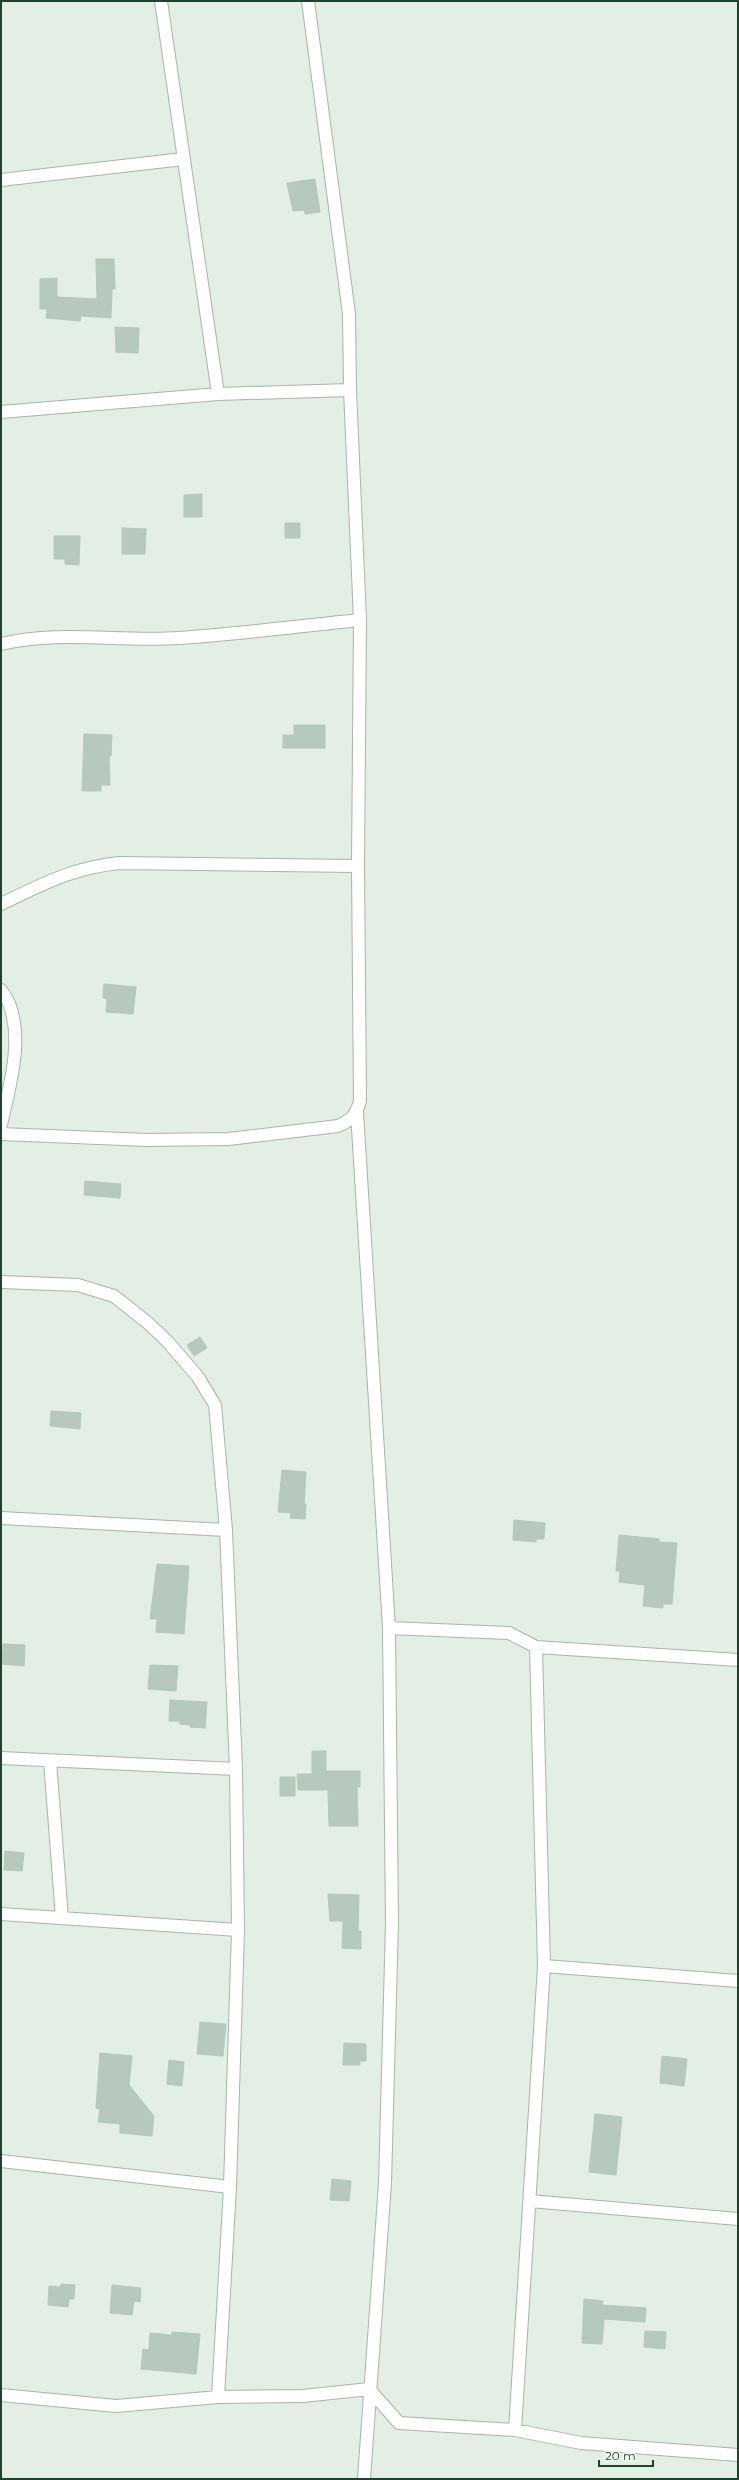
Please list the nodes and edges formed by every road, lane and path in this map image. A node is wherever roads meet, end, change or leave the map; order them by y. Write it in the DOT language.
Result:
graph roads {
  1 [pos="161,1"];
  2 [pos="308,1"];
  3 [pos="183,159"];
  4 [pos="1,180"];
  5 [pos="350,390"];
  6 [pos="218,394"];
  7 [pos="1,412"];
  8 [pos="360,620"];
  9 [pos="1,644"];
  10 [pos="358,866"];
  11 [pos="1,904"];
  12 [pos="1,990"];
  13 [pos="357,1112"];
  14 [pos="1,1125"];
  15 [pos="1,1134"];
  16 [pos="1,1282"];
  17 [pos="1,1518"];
  18 [pos="226,1530"];
  19 [pos="389,1628"];
  20 [pos="536,1647"];
  21 [pos="738,1660"];
  22 [pos="1,1758"];
  23 [pos="50,1760"];
  24 [pos="236,1769"];
  25 [pos="1,1914"];
  26 [pos="62,1918"];
  27 [pos="238,1930"];
  28 [pos="544,1966"];
  29 [pos="738,1981"];
  30 [pos="1,2161"];
  31 [pos="230,2187"];
  32 [pos="530,2201"];
  33 [pos="738,2219"];
  34 [pos="369,2389"];
  35 [pos="1,2395"];
  36 [pos="218,2397"];
  37 [pos="515,2430"];
  38 [pos="738,2455"];
  39 [pos="364,2479"];
  1 -- 3 [label="street"];
  2 -- 5 [label="street"];
  3 -- 4 [label="street"];
  3 -- 6 [label="street"];
  5 -- 6 [label="street"];
  5 -- 8 [label="street"];
  6 -- 7 [label="street"];
  8 -- 9 [label="street"];
  8 -- 10 [label="street"];
  10 -- 11 [label="street"];
  10 -- 13 [label="street"];
  12 -- 14 [label="street"];
  13 -- 15 [label="street"];
  13 -- 19 [label="street"];
  16 -- 18 [label="street"];
  17 -- 18 [label="street"];
  18 -- 24 [label="street"];
  19 -- 20 [label="street"];
  19 -- 34 [label="street"];
  20 -- 21 [label="street"];
  20 -- 28 [label="street"];
  22 -- 23 [label="street"];
  23 -- 24 [label="street"];
  23 -- 26 [label="street"];
  24 -- 27 [label="street"];
  25 -- 26 [label="street"];
  26 -- 27 [label="street"];
  27 -- 31 [label="street"];
  28 -- 29 [label="street"];
  28 -- 32 [label="street"];
  30 -- 31 [label="street"];
  31 -- 36 [label="street"];
  32 -- 33 [label="street"];
  32 -- 37 [label="street"];
  34 -- 36 [label="street"];
  34 -- 37 [label="street"];
  34 -- 39 [label="street"];
  35 -- 36 [label="street"];
  37 -- 38 [label="street"];
}
